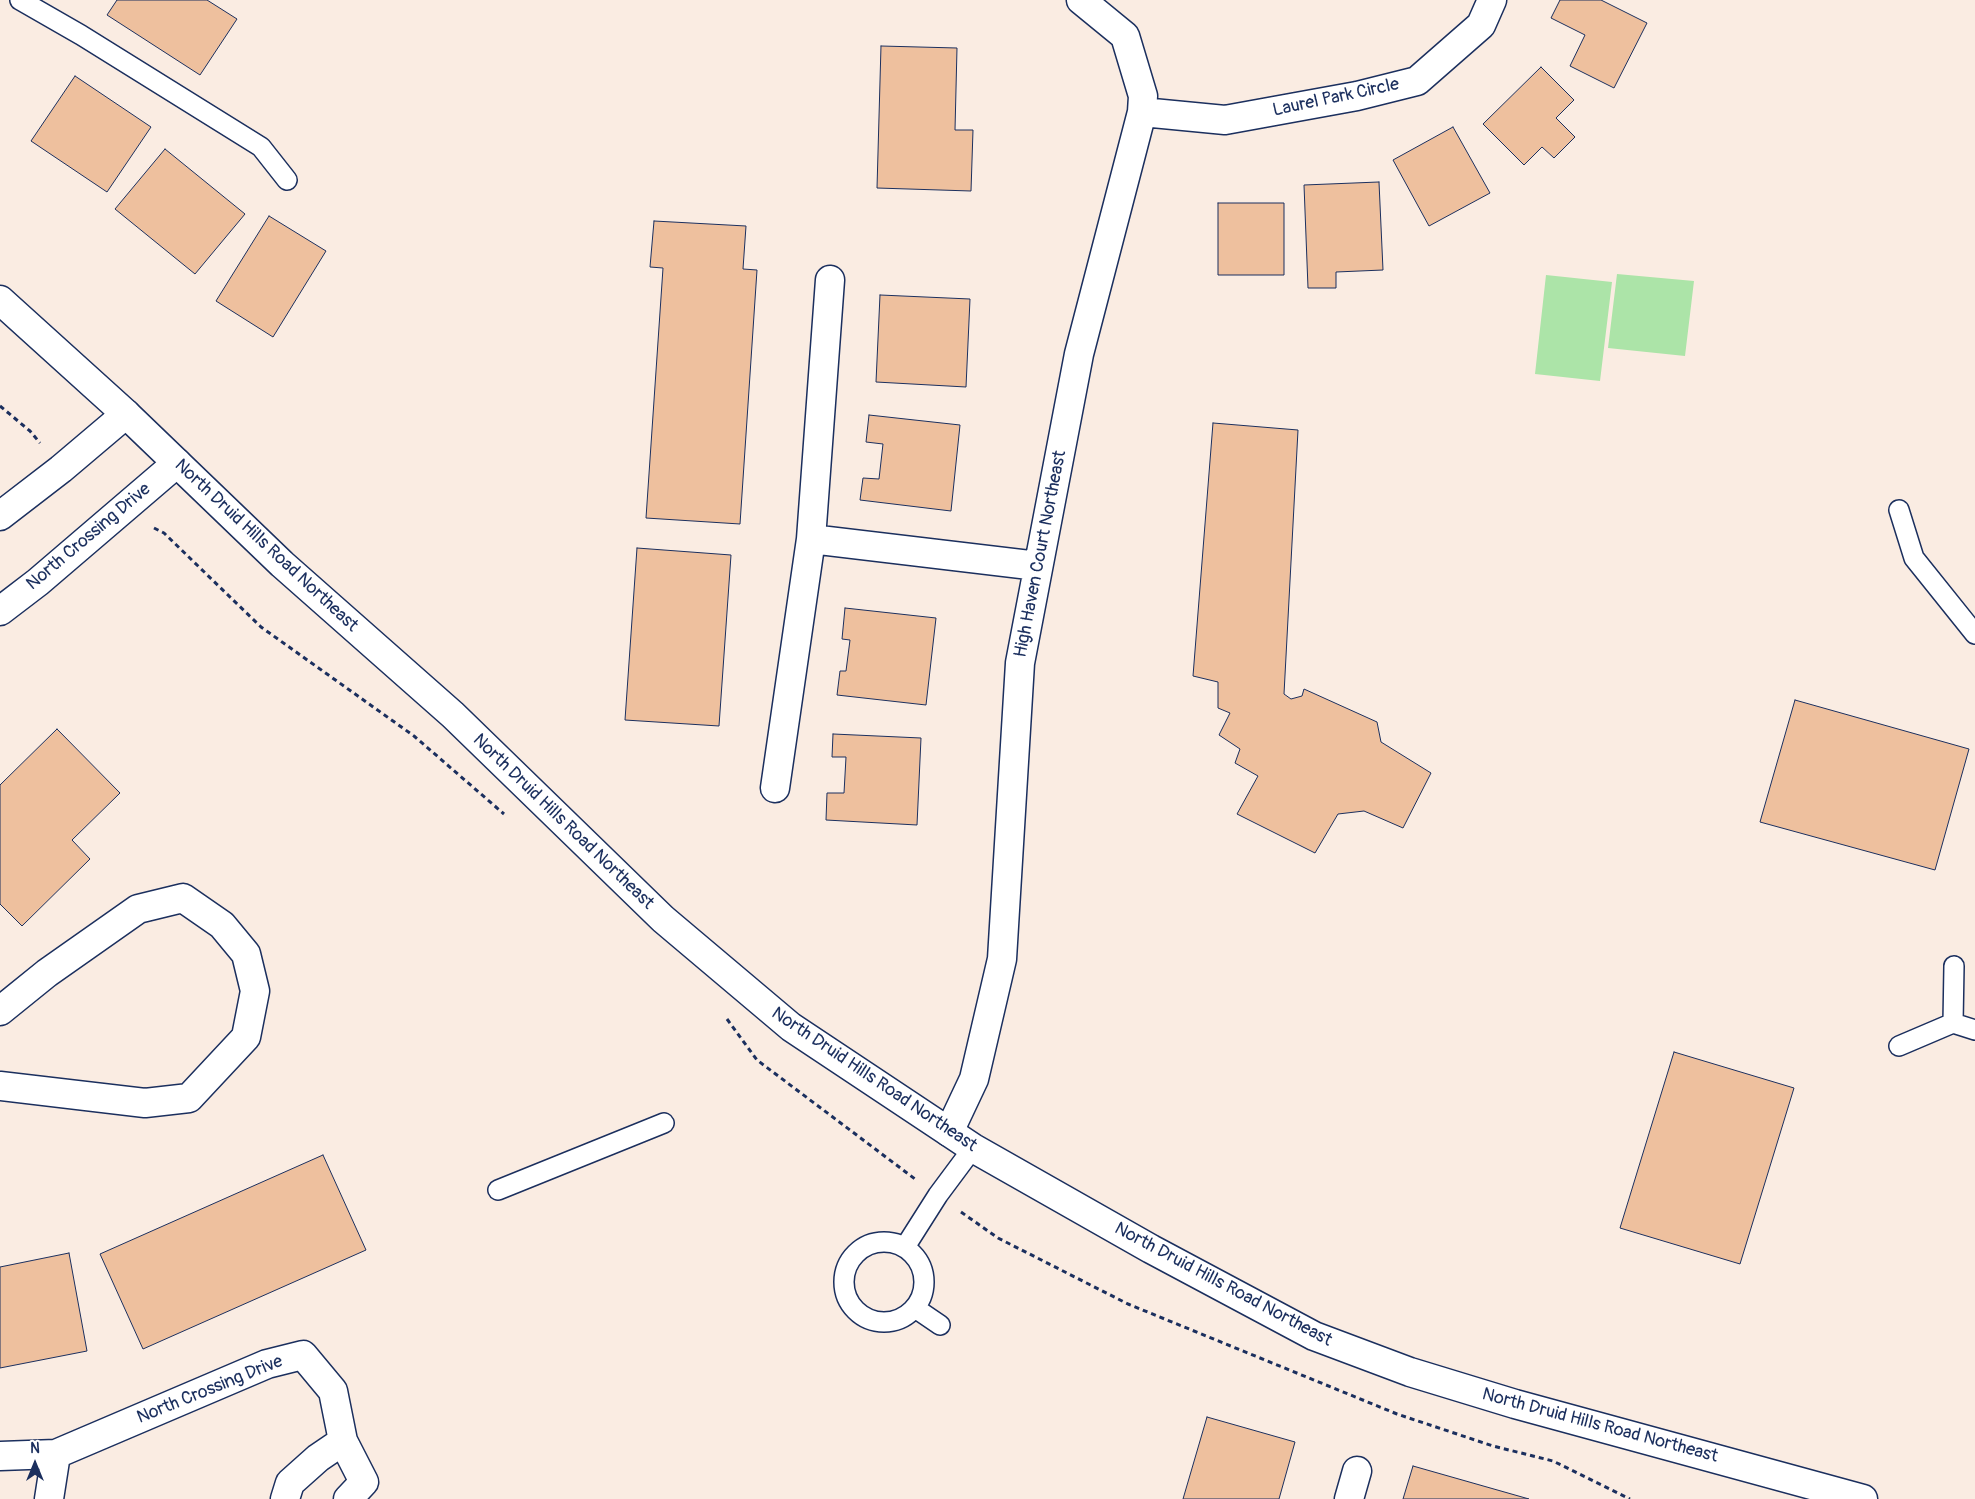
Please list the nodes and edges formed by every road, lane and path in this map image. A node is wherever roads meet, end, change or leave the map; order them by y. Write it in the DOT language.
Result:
graph roads {
  1 [pos="20,0"];
  2 [pos="1081,0"];
  3 [pos="1492,0"];
  4 [pos="1142,112"];
  5 [pos="288,180"];
  6 [pos="830,280"];
  7 [pos="0,300"];
  8 [pos="126,414"];
  9 [pos="177,463"];
  10 [pos="1899,510"];
  11 [pos="0,516"];
  12 [pos="811,539"];
  13 [pos="1038,566"];
  14 [pos="0,610"];
  15 [pos="1975,634"];
  16 [pos="776,788"];
  17 [pos="1954,966"];
  18 [pos="0,1011"];
  19 [pos="1953,1023"];
  20 [pos="1975,1030"];
  21 [pos="1899,1046"];
  22 [pos="0,1086"];
  23 [pos="664,1123"];
  24 [pos="949,1132"];
  25 [pos="973,1148"];
  26 [pos="498,1190"];
  27 [pos="905,1247"];
  28 [pos="915,1308"];
  29 [pos="940,1325"];
  30 [pos="343,1441"];
  31 [pos="56,1454"];
  32 [pos="0,1456"];
  33 [pos="1358,1471"];
  34 [pos="49,1499"];
  35 [pos="285,1499"];
  36 [pos="348,1499"];
  37 [pos="1349,1499"];
  38 [pos="1863,1499"];
  1 -- 5 [label="lane"];
  2 -- 4 [label="street, High Haven Court Northeast"];
  3 -- 4 [label="street, Laurel Park Circle"];
  4 -- 13 [label="street, High Haven Court Northeast"];
  6 -- 12 [label="street"];
  7 -- 8 [label="street, North Druid Hills Road Northeast"];
  8 -- 9 [label="street, North Druid Hills Road Northeast"];
  8 -- 11 [label="street"];
  9 -- 14 [label="street, North Crossing Drive"];
  9 -- 24 [label="street, North Druid Hills Road Northeast"];
  10 -- 15 [label="lane"];
  12 -- 13 [label="street"];
  12 -- 16 [label="street"];
  13 -- 24 [label="street, High Haven Court Northeast"];
  17 -- 19 [label="lane"];
  18 -- 22 [label="street"];
  19 -- 20 [label="lane"];
  19 -- 21 [label="lane"];
  23 -- 26 [label="lane"];
  24 -- 25 [label="street, North Druid Hills Road Northeast"];
  25 -- 27 [label="lane"];
  25 -- 38 [label="street, North Druid Hills Road Northeast"];
  27 -- 28 [label="lane"];
  27 -- 28 [label="lane"];
  28 -- 29 [label="lane"];
  30 -- 31 [label="street, North Crossing Drive"];
  30 -- 35 [label="street"];
  30 -- 36 [label="street, North Crossing Drive"];
  31 -- 32 [label="street, North Crossing Drive"];
  31 -- 34 [label="street"];
  33 -- 37 [label="street"];
}
